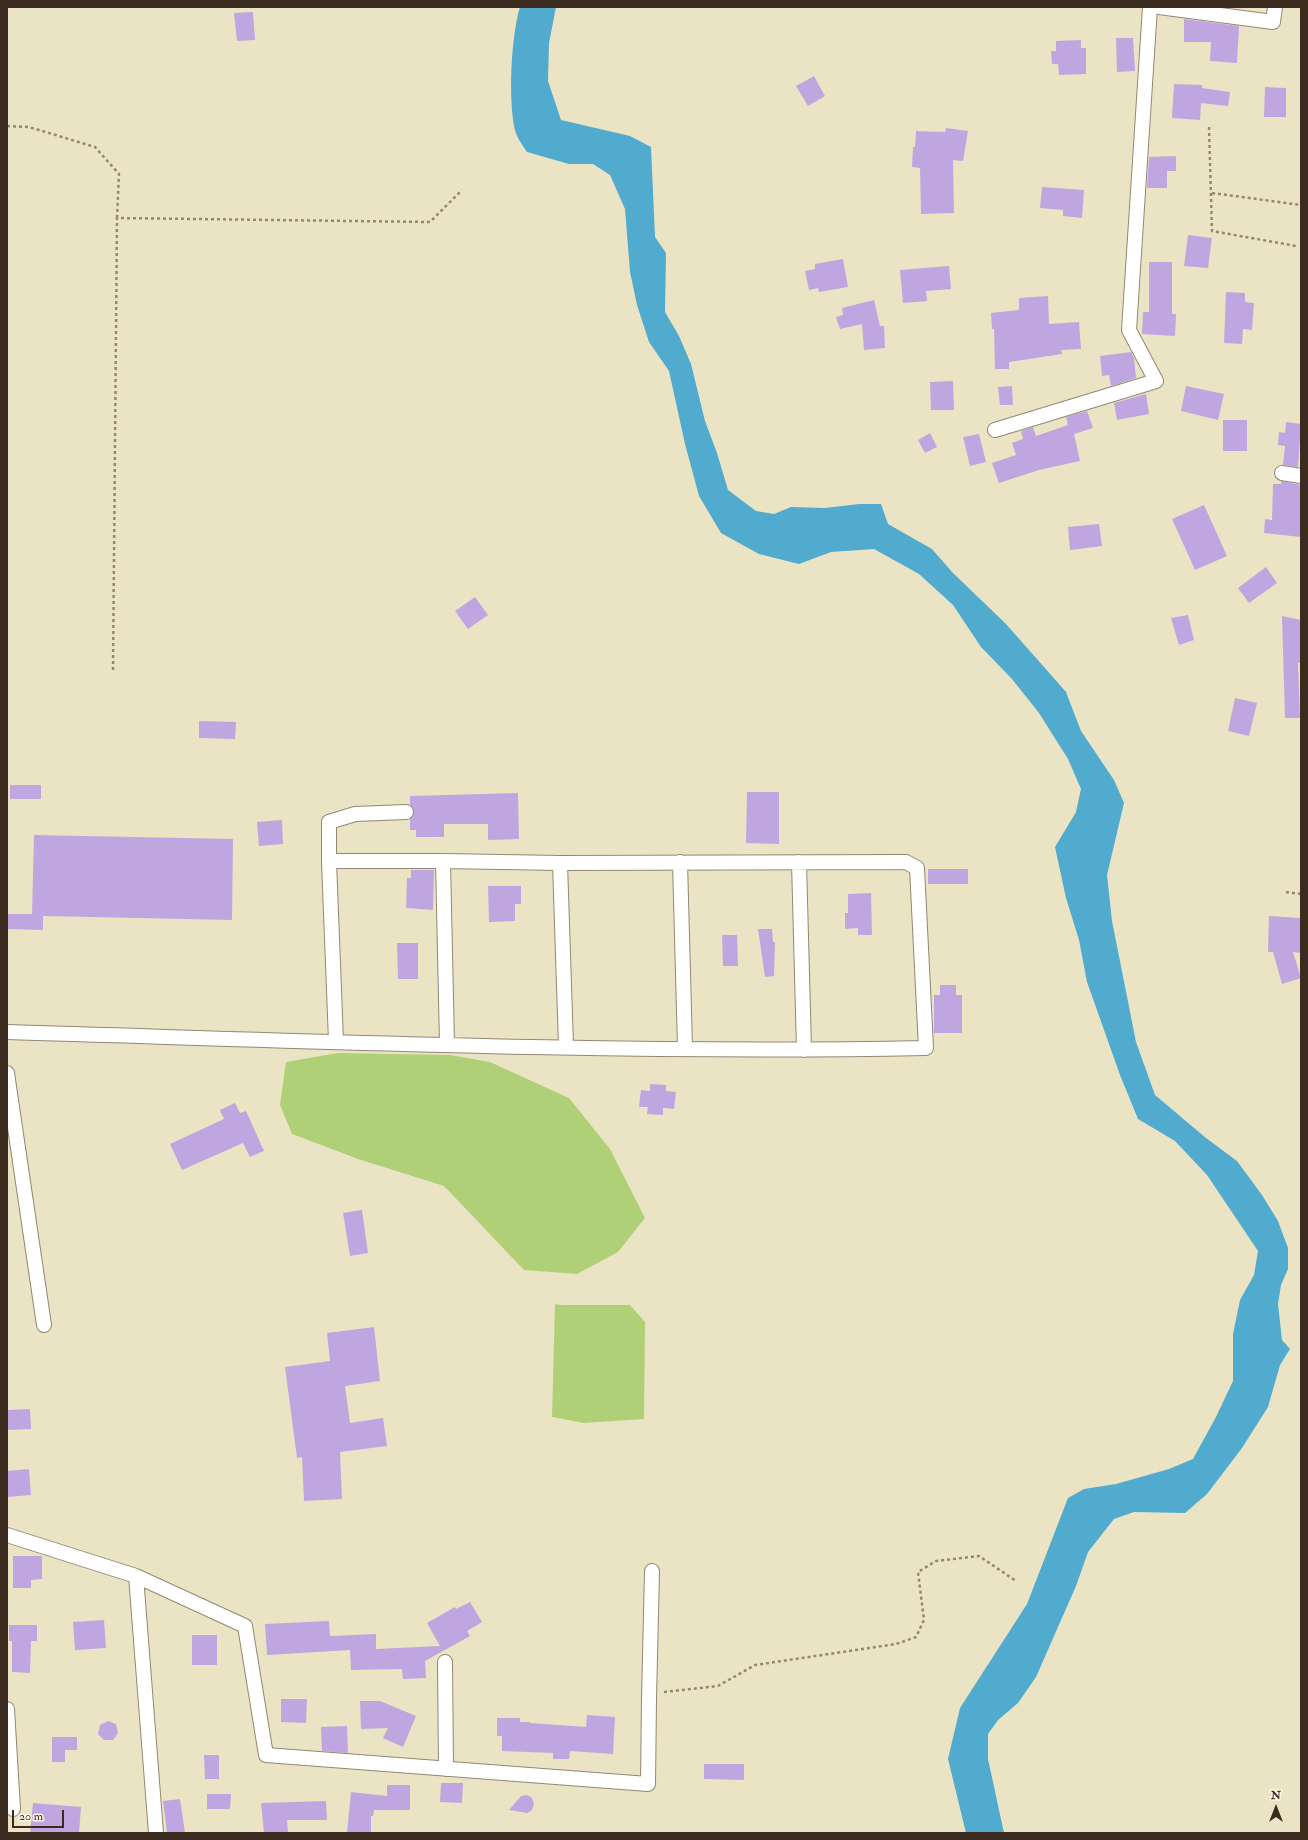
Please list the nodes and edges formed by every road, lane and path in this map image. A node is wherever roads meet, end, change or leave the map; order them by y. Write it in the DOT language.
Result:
graph roads {
  1 [pos="1150,7"];
  2 [pos="1159,7"];
  3 [pos="1275,7"];
  4 [pos="7,126"];
  5 [pos="1209,127"];
  6 [pos="462,190"];
  7 [pos="1212,193"];
  8 [pos="1301,205"];
  9 [pos="117,218"];
  10 [pos="1296,246"];
  11 [pos="995,430"];
  12 [pos="1282,474"];
  13 [pos="1301,476"];
  14 [pos="113,670"];
  15 [pos="406,812"];
  16 [pos="329,861"];
  17 [pos="443,861"];
  18 [pos="680,862"];
  19 [pos="799,862"];
  20 [pos="560,863"];
  21 [pos="1286,892"];
  22 [pos="1301,894"];
  23 [pos="7,1032"];
  24 [pos="336,1041"];
  25 [pos="447,1044"];
  26 [pos="566,1046"];
  27 [pos="684,1048"];
  28 [pos="804,1050"];
  29 [pos="7,1072"];
  30 [pos="44,1326"];
  31 [pos="7,1535"];
  32 [pos="652,1571"];
  33 [pos="136,1576"];
  34 [pos="1016,1581"];
  35 [pos="445,1662"];
  36 [pos="648,1699"];
  37 [pos="7,1709"];
  38 [pos="446,1769"];
  39 [pos="13,1809"];
  40 [pos="156,1833"];
  1 -- 11 [label="street"];
  2 -- 3 [label="street"];
  4 -- 9 [label="path"];
  5 -- 7 [label="path"];
  6 -- 9 [label="path"];
  7 -- 8 [label="path"];
  7 -- 10 [label="path"];
  9 -- 14 [label="path"];
  12 -- 13 [label="street"];
  15 -- 16 [label="street"];
  16 -- 17 [label="street"];
  16 -- 24 [label="street"];
  17 -- 20 [label="street"];
  17 -- 25 [label="street"];
  18 -- 19 [label="street"];
  18 -- 20 [label="street"];
  18 -- 27 [label="street"];
  19 -- 28 [label="street"];
  19 -- 28 [label="street"];
  20 -- 26 [label="street"];
  21 -- 22 [label="path"];
  23 -- 24 [label="street"];
  24 -- 25 [label="street"];
  25 -- 26 [label="street"];
  26 -- 27 [label="street"];
  27 -- 28 [label="street"];
  29 -- 30 [label="street"];
  31 -- 33 [label="street"];
  32 -- 36 [label="street"];
  33 -- 38 [label="street"];
  33 -- 40 [label="street"];
  34 -- 36 [label="path"];
  35 -- 38 [label="street"];
  36 -- 38 [label="street"];
  37 -- 39 [label="street"];
}
